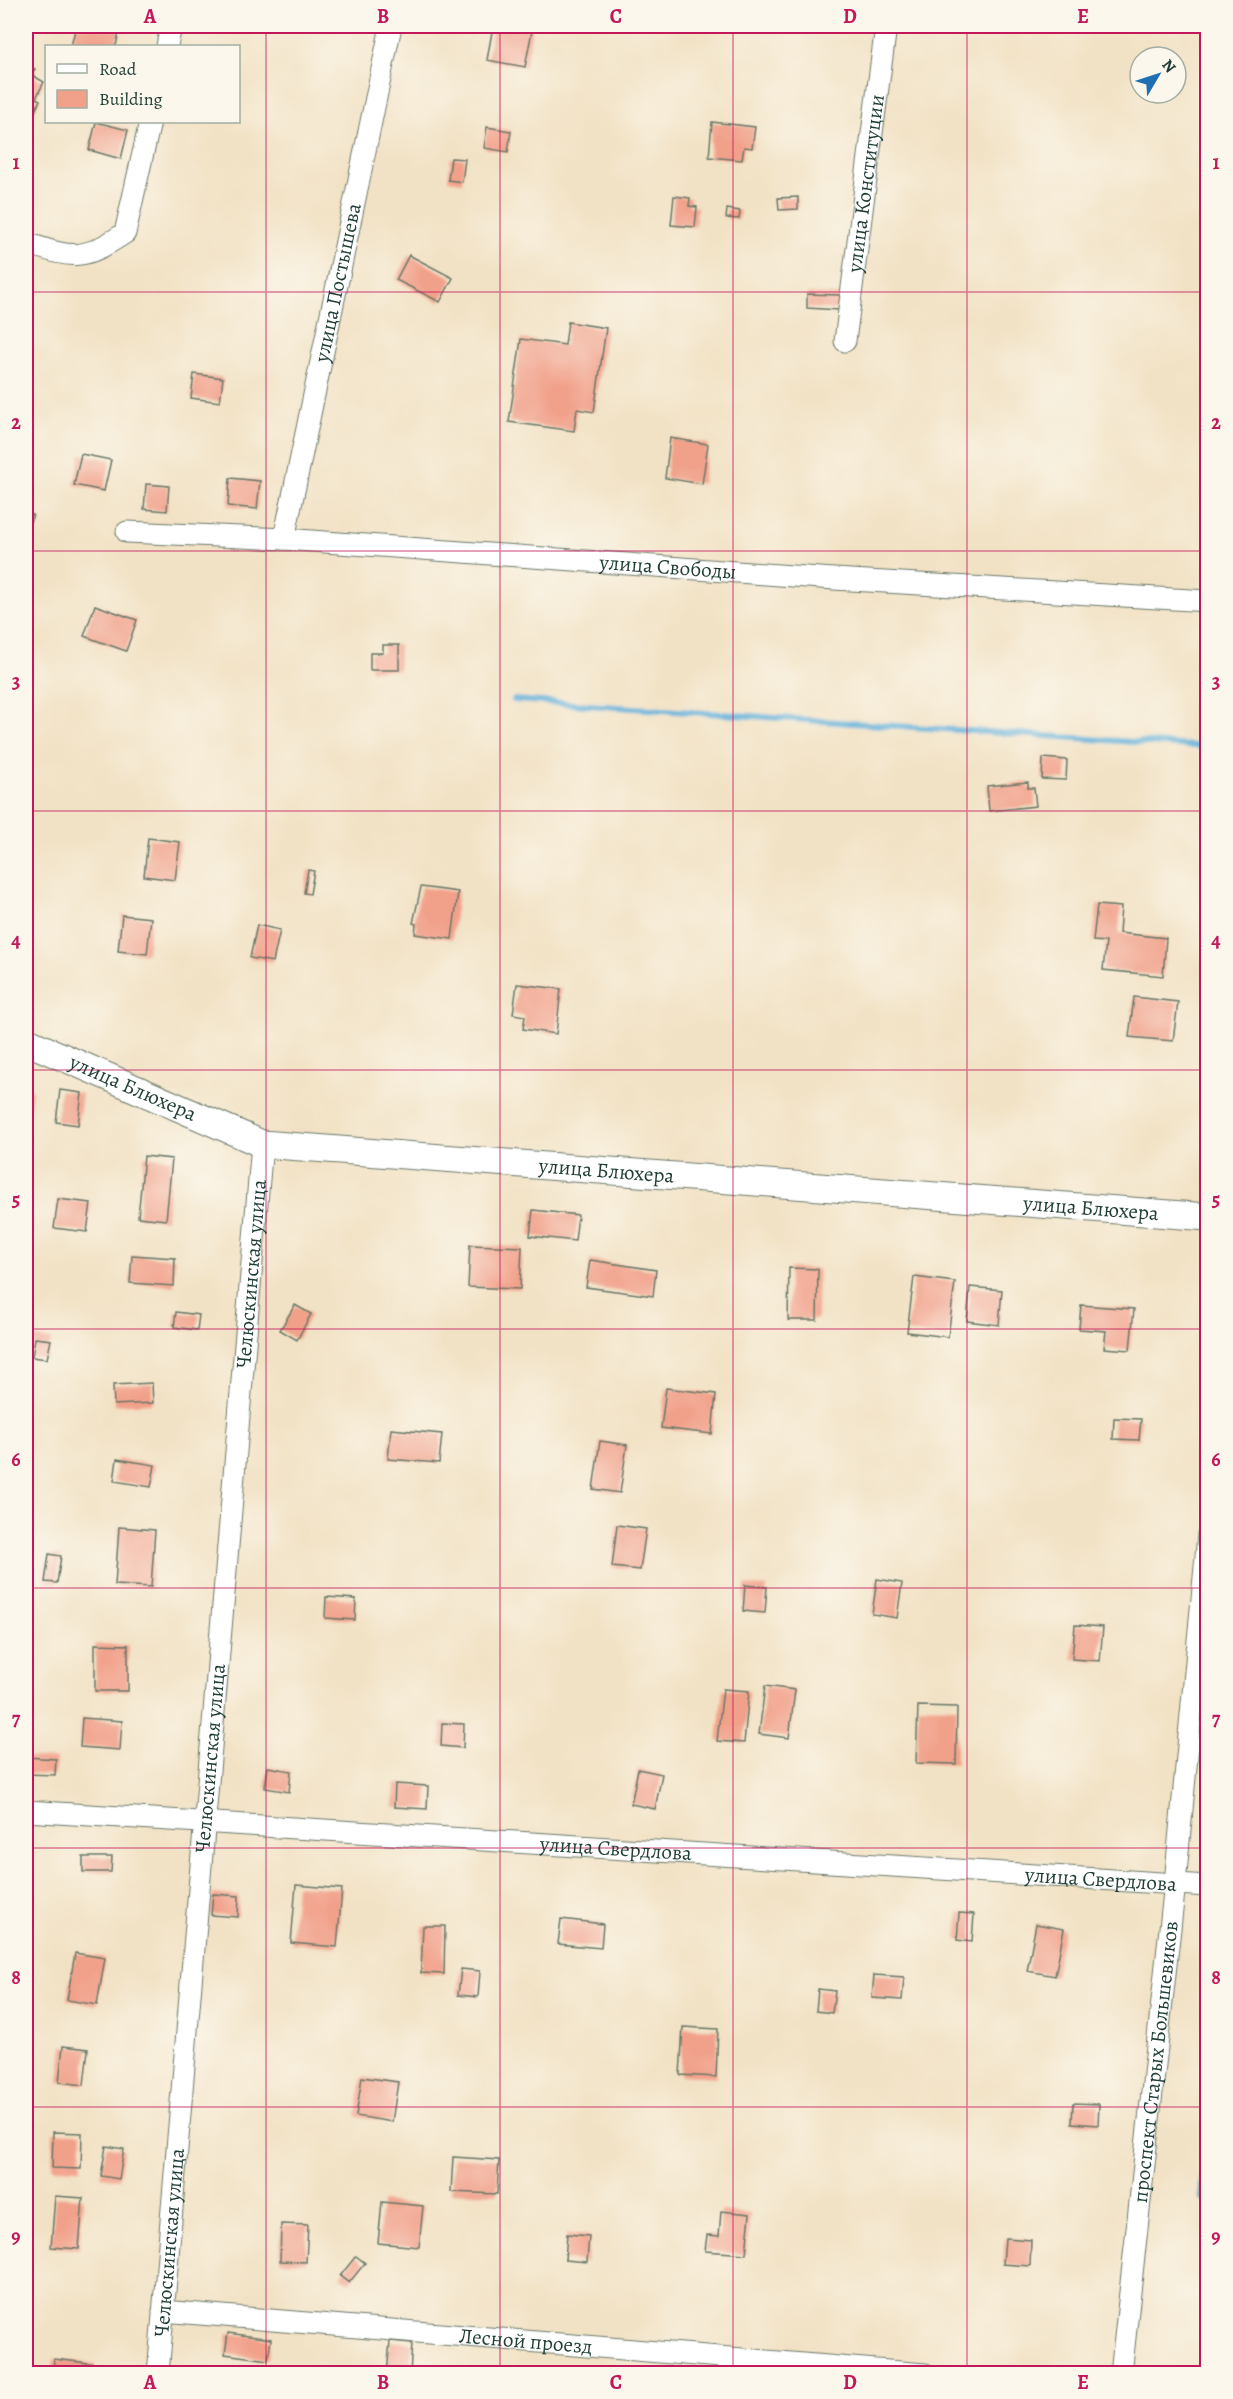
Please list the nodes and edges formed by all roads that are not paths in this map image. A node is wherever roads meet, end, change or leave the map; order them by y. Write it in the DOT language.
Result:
graph roads {
  1 [pos="171,26"];
  2 [pos="391,26"];
  3 [pos="886,26"];
  4 [pos="167,45"];
  5 [pos="150,123"];
  6 [pos="26,243"];
  7 [pos="845,341"];
  8 [pos="127,532"];
  9 [pos="284,540"];
  10 [pos="1208,601"];
  11 [pos="26,1041"];
  12 [pos="262,1144"];
  13 [pos="1208,1217"];
  14 [pos="1208,1535"];
  15 [pos="26,1811"];
  16 [pos="203,1823"];
  17 [pos="1175,1883"];
  18 [pos="1208,1886"];
  19 [pos="163,2311"];
  20 [pos="158,2373"];
  21 [pos="925,2373"];
  22 [pos="1121,2373"];
  1 -- 4 [label="street"];
  2 -- 9 [label="street, улица Постышева"];
  3 -- 7 [label="street, улица Конституции"];
  5 -- 6 [label="street"];
  8 -- 9 [label="street, улица Свободы"];
  9 -- 10 [label="street, улица Свободы"];
  11 -- 12 [label="street, улица Блюхера"];
  12 -- 13 [label="street, улица Блюхера"];
  12 -- 16 [label="street, Челюскинская улица"];
  14 -- 17 [label="street, проспект Старых Большевиков"];
  15 -- 16 [label="street, улица Свердлова"];
  16 -- 17 [label="street, улица Свердлова"];
  16 -- 19 [label="street, Челюскинская улица"];
  17 -- 18 [label="street, улица Свердлова"];
  17 -- 22 [label="street, проспект Старых Большевиков"];
  19 -- 20 [label="street, Челюскинская улица"];
  19 -- 21 [label="street, Лесной проезд"];
}
